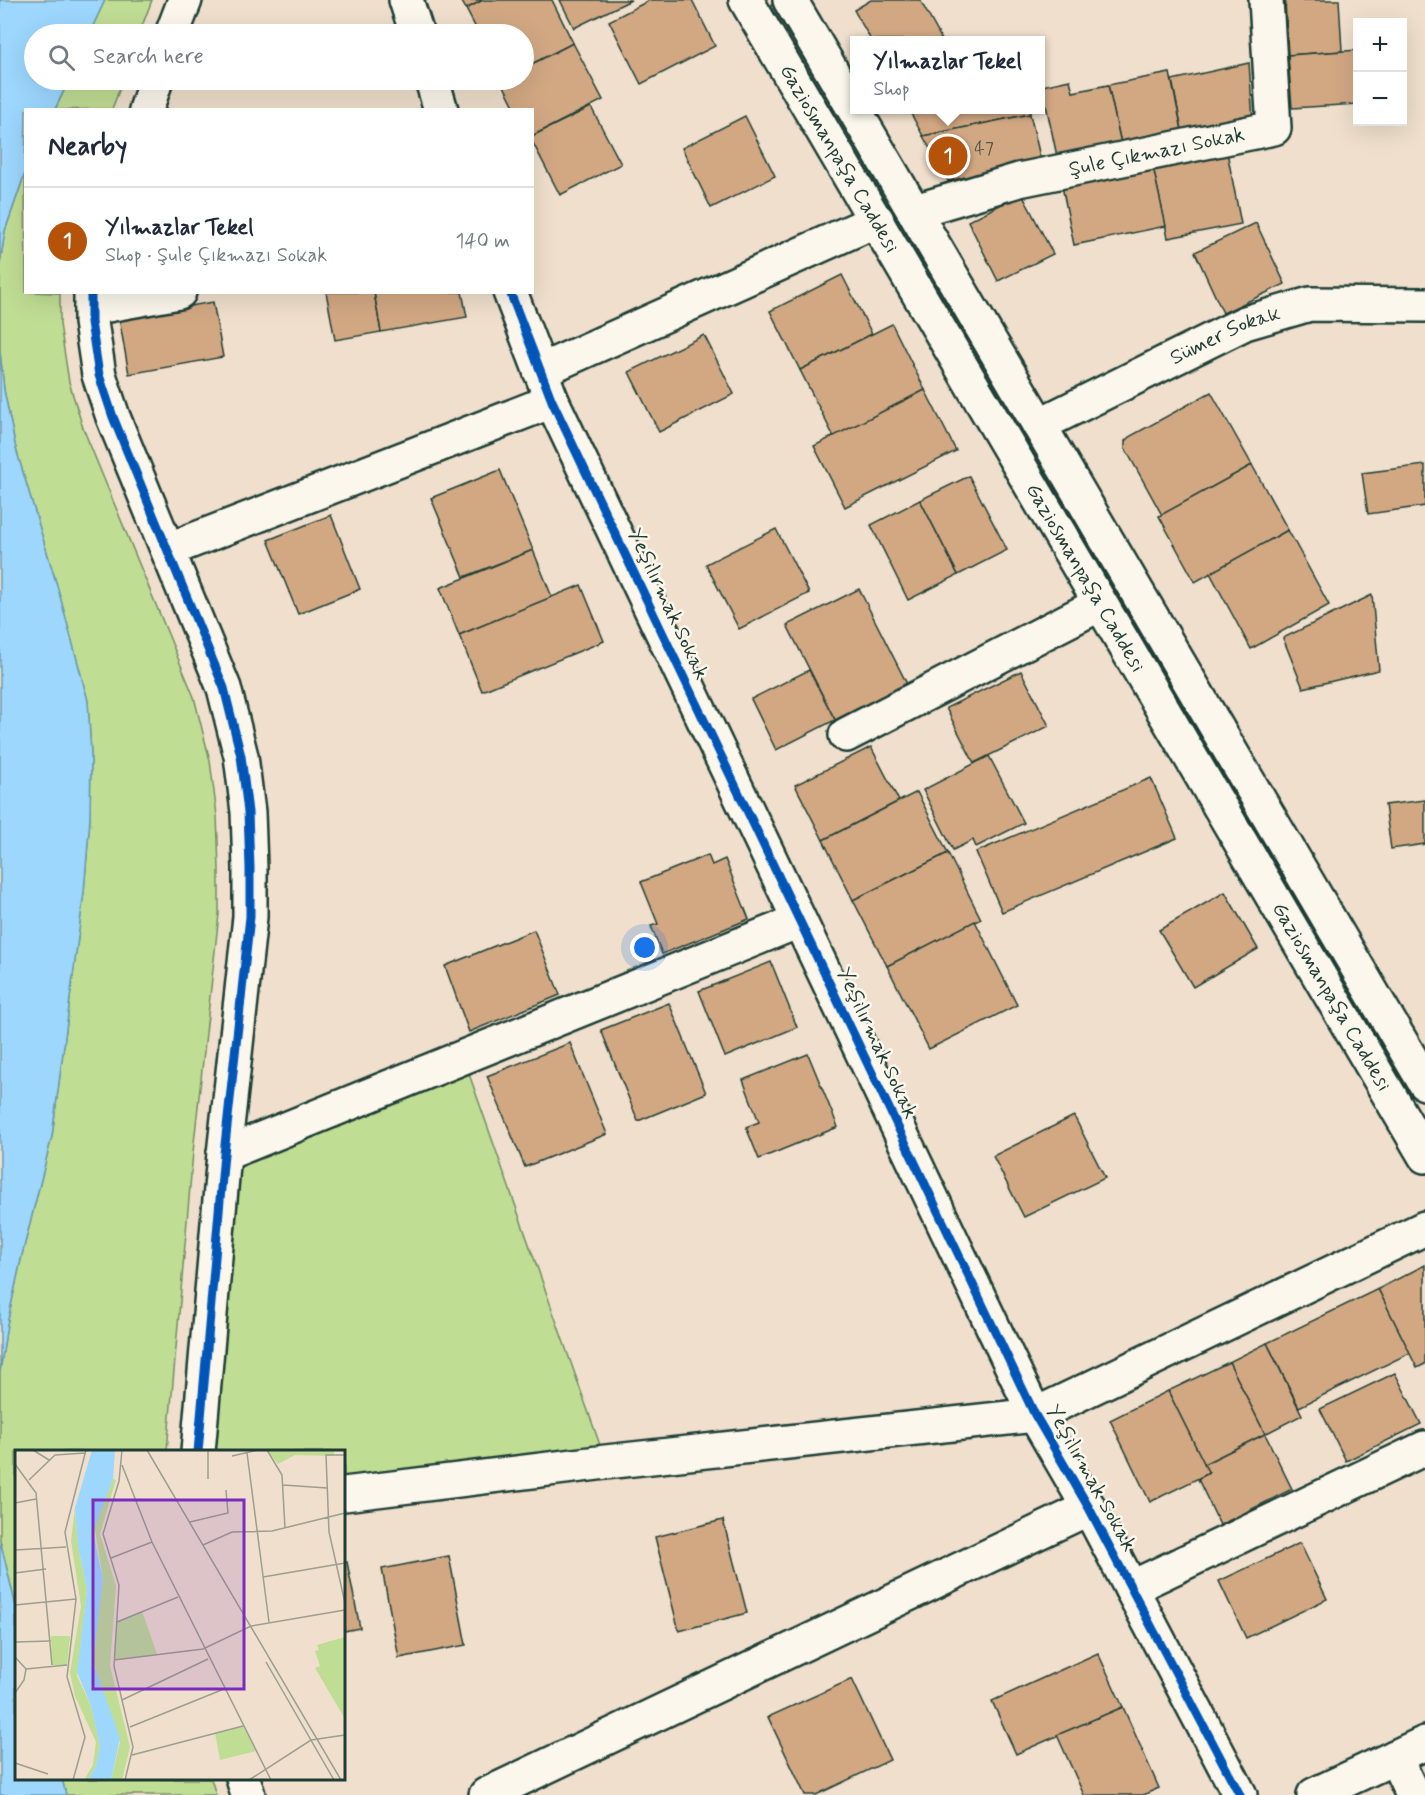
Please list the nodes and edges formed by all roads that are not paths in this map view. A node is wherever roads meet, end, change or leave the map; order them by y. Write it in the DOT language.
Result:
graph roads {
  1 [pos="185,0"];
  2 [pos="406,0"];
  3 [pos="746,0"];
  4 [pos="790,0"];
  5 [pos="1266,0"];
  6 [pos="176,24"];
  7 [pos="414,24"];
  8 [pos="153,90"];
  9 [pos="435,90"];
  10 [pos="850,101"];
  11 [pos="147,108"];
  12 [pos="440,108"];
  13 [pos="858,114"];
  14 [pos="915,211"];
  15 [pos="877,220"];
  16 [pos="157,294"];
  17 [pos="511,294"];
  18 [pos="91,300"];
  19 [pos="1425,304"];
  20 [pos="540,371"];
  21 [pos="552,401"];
  22 [pos="1040,425"];
  23 [pos="168,550"];
  24 [pos="1100,604"];
  25 [pos="846,735"];
  26 [pos="799,921"];
  27 [pos="1425,1083"];
  28 [pos="224,1154"];
  29 [pos="1425,1156"];
  30 [pos="1425,1228"];
  31 [pos="1035,1415"];
  32 [pos="1425,1448"];
  33 [pos="198,1450"];
  34 [pos="345,1494"];
  35 [pos="1089,1508"];
  36 [pos="1131,1588"];
  37 [pos="1425,1743"];
  38 [pos="1395,1757"];
  39 [pos="243,1780"];
  40 [pos="248,1795"];
  41 [pos="486,1795"];
  42 [pos="1240,1795"];
  43 [pos="1314,1795"];
  44 [pos="1413,1795"];
  1 -- 6 [label="street"];
  2 -- 7 [label="street"];
  3 -- 15 [label="street, Gaziosmanpaşa Caddesi"];
  4 -- 10 [label="street, Gaziosmanpaşa Caddesi"];
  5 -- 14 [label="street, Şule Çıkmazı Sokak"];
  8 -- 11 [label="street"];
  9 -- 12 [label="street"];
  13 -- 14 [label="street, Gaziosmanpaşa Caddesi"];
  14 -- 22 [label="street, Gaziosmanpaşa Caddesi"];
  15 -- 20 [label="street"];
  15 -- 24 [label="street, Gaziosmanpaşa Caddesi"];
  16 -- 18 [label="street"];
  17 -- 20 [label="street, Yeşilırmak Sokak"];
  18 -- 23 [label="street"];
  19 -- 22 [label="street, Sümer Sokak"];
  20 -- 21 [label="street, Yeşilırmak Sokak"];
  21 -- 23 [label="street"];
  21 -- 26 [label="street, Yeşilırmak Sokak"];
  22 -- 27 [label="street, Gaziosmanpaşa Caddesi"];
  23 -- 28 [label="street"];
  24 -- 25 [label="street"];
  24 -- 29 [label="street, Gaziosmanpaşa Caddesi"];
  26 -- 28 [label="street"];
  26 -- 31 [label="street, Yeşilırmak Sokak"];
  28 -- 33 [label="street"];
  30 -- 31 [label="street"];
  31 -- 34 [label="street"];
  31 -- 35 [label="street, Yeşilırmak Sokak"];
  32 -- 36 [label="street"];
  35 -- 36 [label="street, Yeşilırmak Sokak"];
  35 -- 41 [label="street"];
  36 -- 42 [label="street, Yeşilırmak Sokak"];
  37 -- 38 [label="street"];
  38 -- 43 [label="street"];
  38 -- 44 [label="street"];
  39 -- 40 [label="street"];
}
